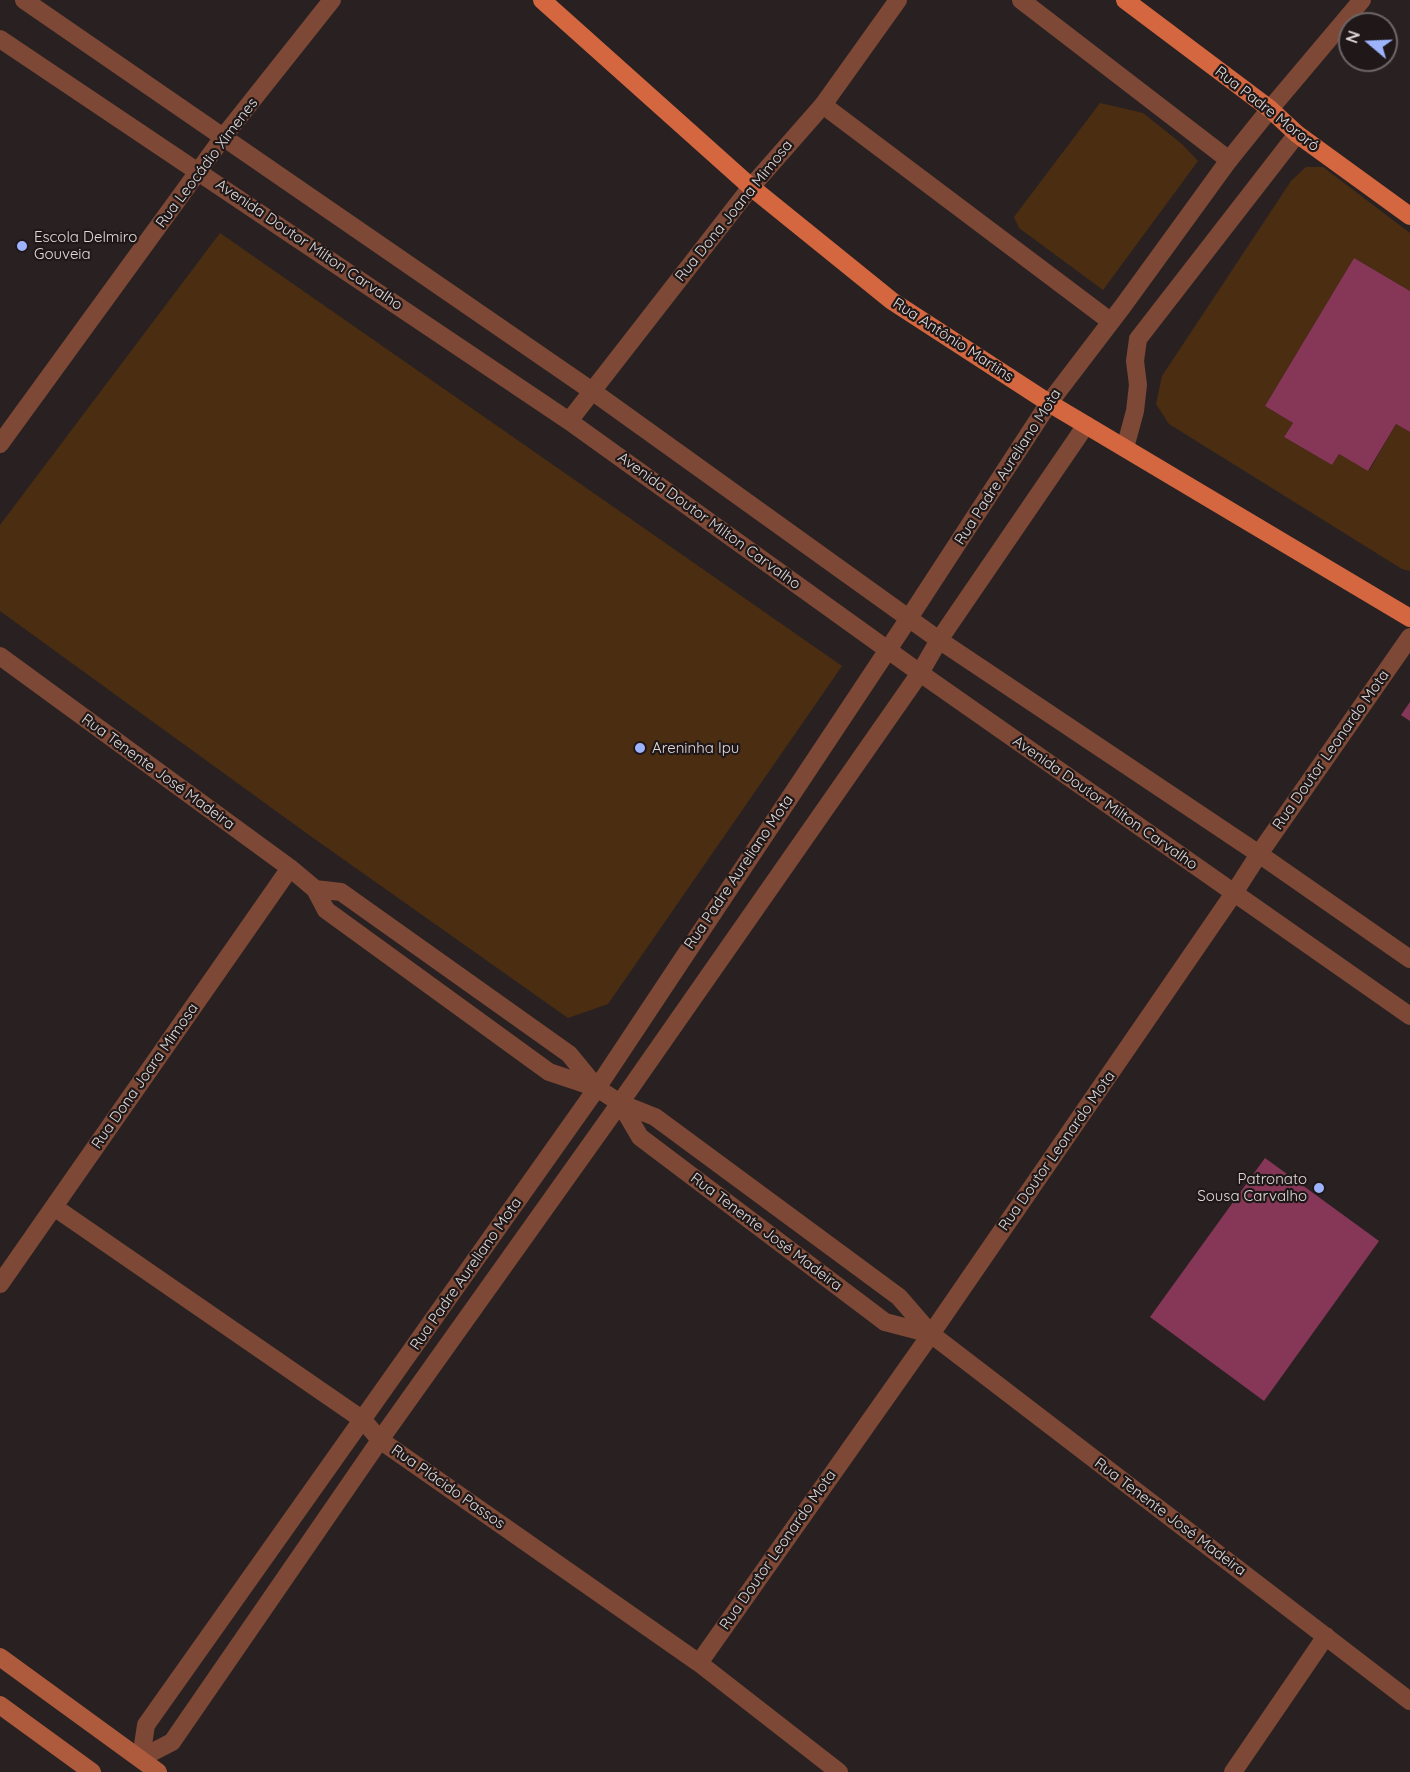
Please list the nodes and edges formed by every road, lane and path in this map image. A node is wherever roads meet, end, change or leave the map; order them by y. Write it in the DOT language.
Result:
graph roads {
  1 [pos="24,0"];
  2 [pos="332,0"];
  3 [pos="542,0"];
  4 [pos="898,0"];
  5 [pos="1021,0"];
  6 [pos="1125,0"];
  7 [pos="1362,0"];
  8 [pos="0,39"];
  9 [pos="823,105"];
  10 [pos="1270,109"];
  11 [pos="1296,134"];
  12 [pos="224,136"];
  13 [pos="1229,160"];
  14 [pos="199,171"];
  15 [pos="751,187"];
  16 [pos="1410,216"];
  17 [pos="1110,321"];
  18 [pos="592,391"];
  19 [pos="1049,402"];
  20 [pos="569,421"];
  21 [pos="1086,425"];
  22 [pos="0,444"];
  23 [pos="1125,448"];
  24 [pos="909,618"];
  25 [pos="1410,618"];
  26 [pos="1410,637"];
  27 [pos="939,640"];
  28 [pos="888,649"];
  29 [pos="0,656"];
  30 [pos="920,673"];
  31 [pos="1259,854"];
  32 [pos="290,868"];
  33 [pos="315,889"];
  34 [pos="1234,893"];
  35 [pos="1410,959"];
  36 [pos="1410,1016"];
  37 [pos="597,1088"];
  38 [pos="620,1103"];
  39 [pos="54,1207"];
  40 [pos="0,1284"];
  41 [pos="931,1334"];
  42 [pos="363,1420"];
  43 [pos="380,1440"];
  44 [pos="1326,1636"];
  45 [pos="0,1657"];
  46 [pos="699,1663"];
  47 [pos="1410,1701"];
  48 [pos="0,1705"];
  49 [pos="136,1765"];
  50 [pos="92,1772"];
  51 [pos="158,1772"];
  52 [pos="839,1772"];
  53 [pos="1233,1772"];
  1 -- 12 [label="street"];
  2 -- 12 [label="street, Rua Leocádio Ximenes"];
  3 -- 15 [label="main road, Rua Antônio Martins"];
  4 -- 9 [label="street, Rua Dona Joana Mimosa"];
  5 -- 13 [label="street"];
  6 -- 10 [label="main road, Rua Padre Mororó"];
  7 -- 10 [label="street, Rua Padre Aureliano Mota"];
  8 -- 14 [label="street, Avenida Doutor Milton Carvalho"];
  9 -- 15 [label="street, Rua Dona Joana Mimosa"];
  9 -- 17 [label="street"];
  10 -- 11 [label="main road, Rua Padre Mororó"];
  10 -- 13 [label="street, Rua Padre Aureliano Mota"];
  11 -- 16 [label="main road, Rua Padre Mororó"];
  11 -- 23 [label="street"];
  12 -- 14 [label="street, Rua Leocádio Ximenes"];
  12 -- 18 [label="street"];
  13 -- 17 [label="street, Rua Padre Aureliano Mota"];
  14 -- 20 [label="street, Avenida Doutor Milton Carvalho"];
  14 -- 22 [label="street, Rua Leocádio Ximenes"];
  15 -- 18 [label="street, Rua Dona Joana Mimosa"];
  15 -- 19 [label="main road, Rua Antônio Martins"];
  17 -- 19 [label="street, Rua Padre Aureliano Mota"];
  18 -- 20 [label="street, Rua Dona Joana Mimosa"];
  18 -- 24 [label="street"];
  19 -- 21 [label="main road, Rua Antônio Martins"];
  19 -- 24 [label="street, Rua Padre Aureliano Mota"];
  20 -- 28 [label="street, Avenida Doutor Milton Carvalho"];
  21 -- 23 [label="main road, Rua Antônio Martins"];
  21 -- 27 [label="street, Rua Padre Aureliano Mota"];
  23 -- 25 [label="main road, Rua Antônio Martins"];
  24 -- 27 [label="street"];
  24 -- 28 [label="street, Rua Padre Aureliano Mota"];
  26 -- 31 [label="street, Rua Doutor Leonardo Mota"];
  27 -- 30 [label="street, Rua Padre Aureliano Mota"];
  27 -- 31 [label="street"];
  28 -- 30 [label="street, Avenida Doutor Milton Carvalho"];
  28 -- 37 [label="street, Rua Padre Aureliano Mota"];
  29 -- 32 [label="street, Rua Tenente José Madeira"];
  30 -- 34 [label="street, Avenida Doutor Milton Carvalho"];
  30 -- 38 [label="street, Rua Padre Aureliano Mota"];
  31 -- 34 [label="street, Rua Doutor Leonardo Mota"];
  31 -- 35 [label="street"];
  32 -- 33 [label="street, Rua Tenente José Madeira"];
  32 -- 39 [label="street, Rua Dona Joara Mimosa"];
  33 -- 37 [label="street, Rua Tenente José Madeira"];
  33 -- 37 [label="street, Rua Tenente José Madeira"];
  34 -- 36 [label="street, Avenida Doutor Milton Carvalho"];
  34 -- 41 [label="street, Rua Doutor Leonardo Mota"];
  37 -- 38 [label="street, Rua Tenente José Madeira"];
  37 -- 42 [label="street, Rua Padre Aureliano Mota"];
  38 -- 41 [label="street, Rua Tenente José Madeira"];
  38 -- 41 [label="street, Rua Tenente José Madeira"];
  38 -- 43 [label="street, Rua Padre Aureliano Mota"];
  39 -- 40 [label="street, Rua Dona Joara Mimosa"];
  39 -- 42 [label="street, Rua Plácido Passos"];
  41 -- 44 [label="street, Rua Tenente José Madeira"];
  41 -- 46 [label="street, Rua Doutor Leonardo Mota"];
  42 -- 43 [label="street, Rua Plácido Passos"];
  42 -- 49 [label="street, Rua Padre Aureliano Mota"];
  43 -- 46 [label="street, Rua Plácido Passos"];
  43 -- 49 [label="street, Rua Padre Aureliano Mota"];
  44 -- 47 [label="street, Rua Tenente José Madeira"];
  44 -- 53 [label="street"];
  45 -- 49 [label="street"];
  46 -- 52 [label="street, Rua Plácido Passos"];
  48 -- 50 [label="street"];
  49 -- 51 [label="street"];
}
